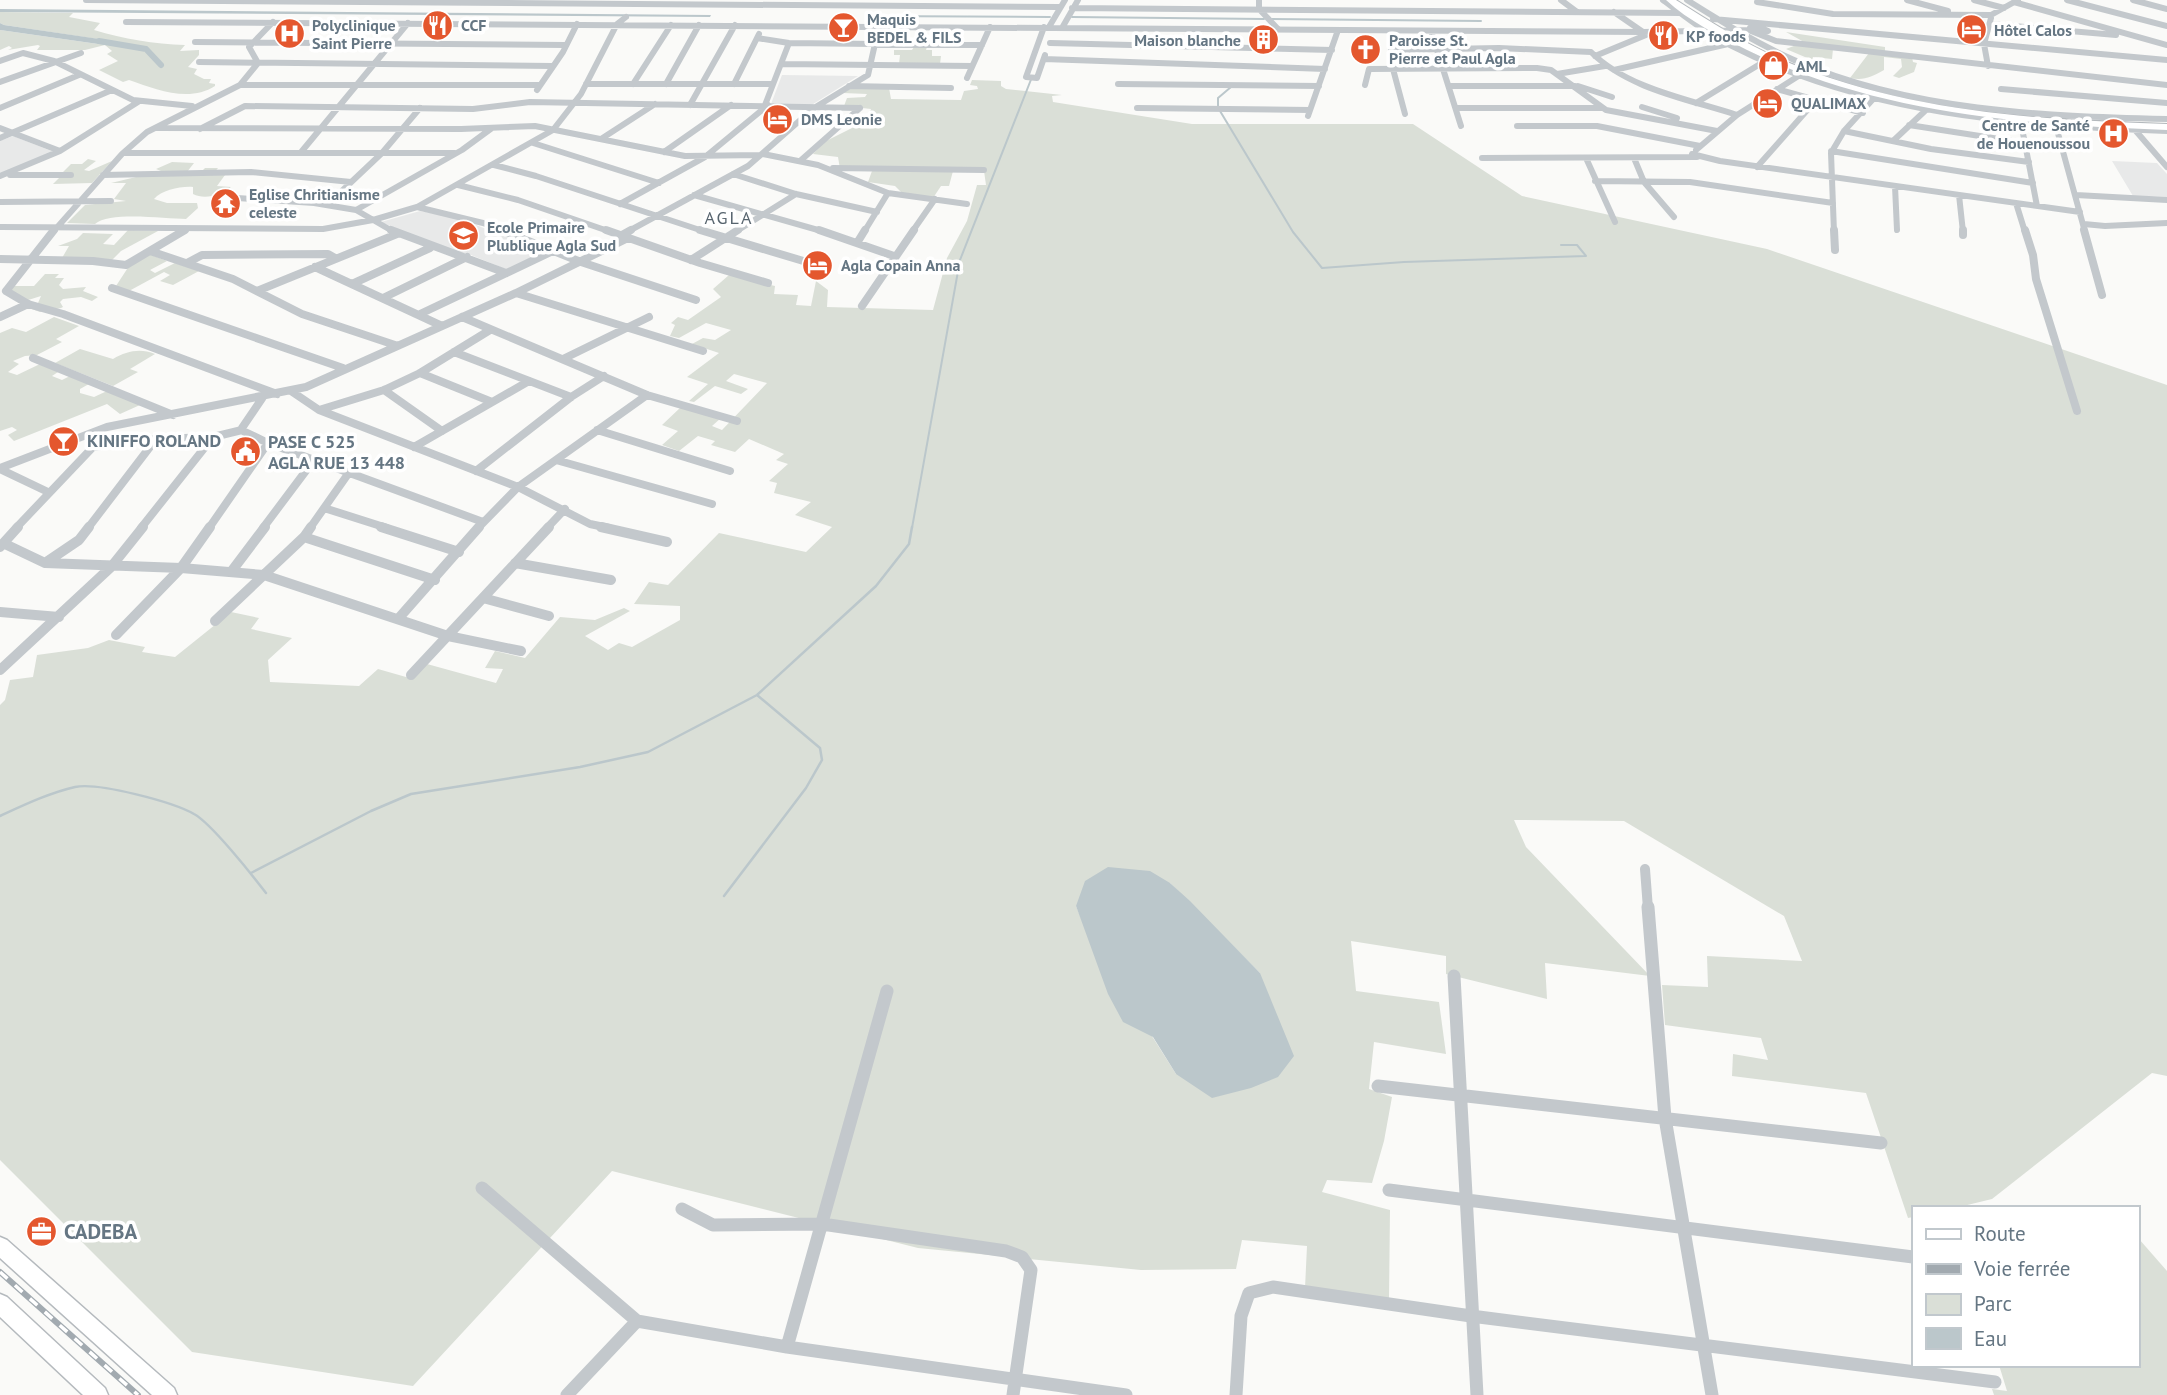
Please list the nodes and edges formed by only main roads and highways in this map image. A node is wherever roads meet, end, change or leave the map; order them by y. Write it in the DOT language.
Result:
graph roads {
  1 [pos="1670,0"];
  2 [pos="1680,0"];
  3 [pos="1718,31"];
  4 [pos="2167,125"];
  5 [pos="0,1246"];
  6 [pos="0,1304"];
  7 [pos="98,1395"];
  8 [pos="167,1395"];
  1 -- 3 [label="highway"];
  2 -- 3 [label="highway"];
  3 -- 4 [label="highway"];
  5 -- 8 [label="main road"];
  6 -- 7 [label="main road"];
}
